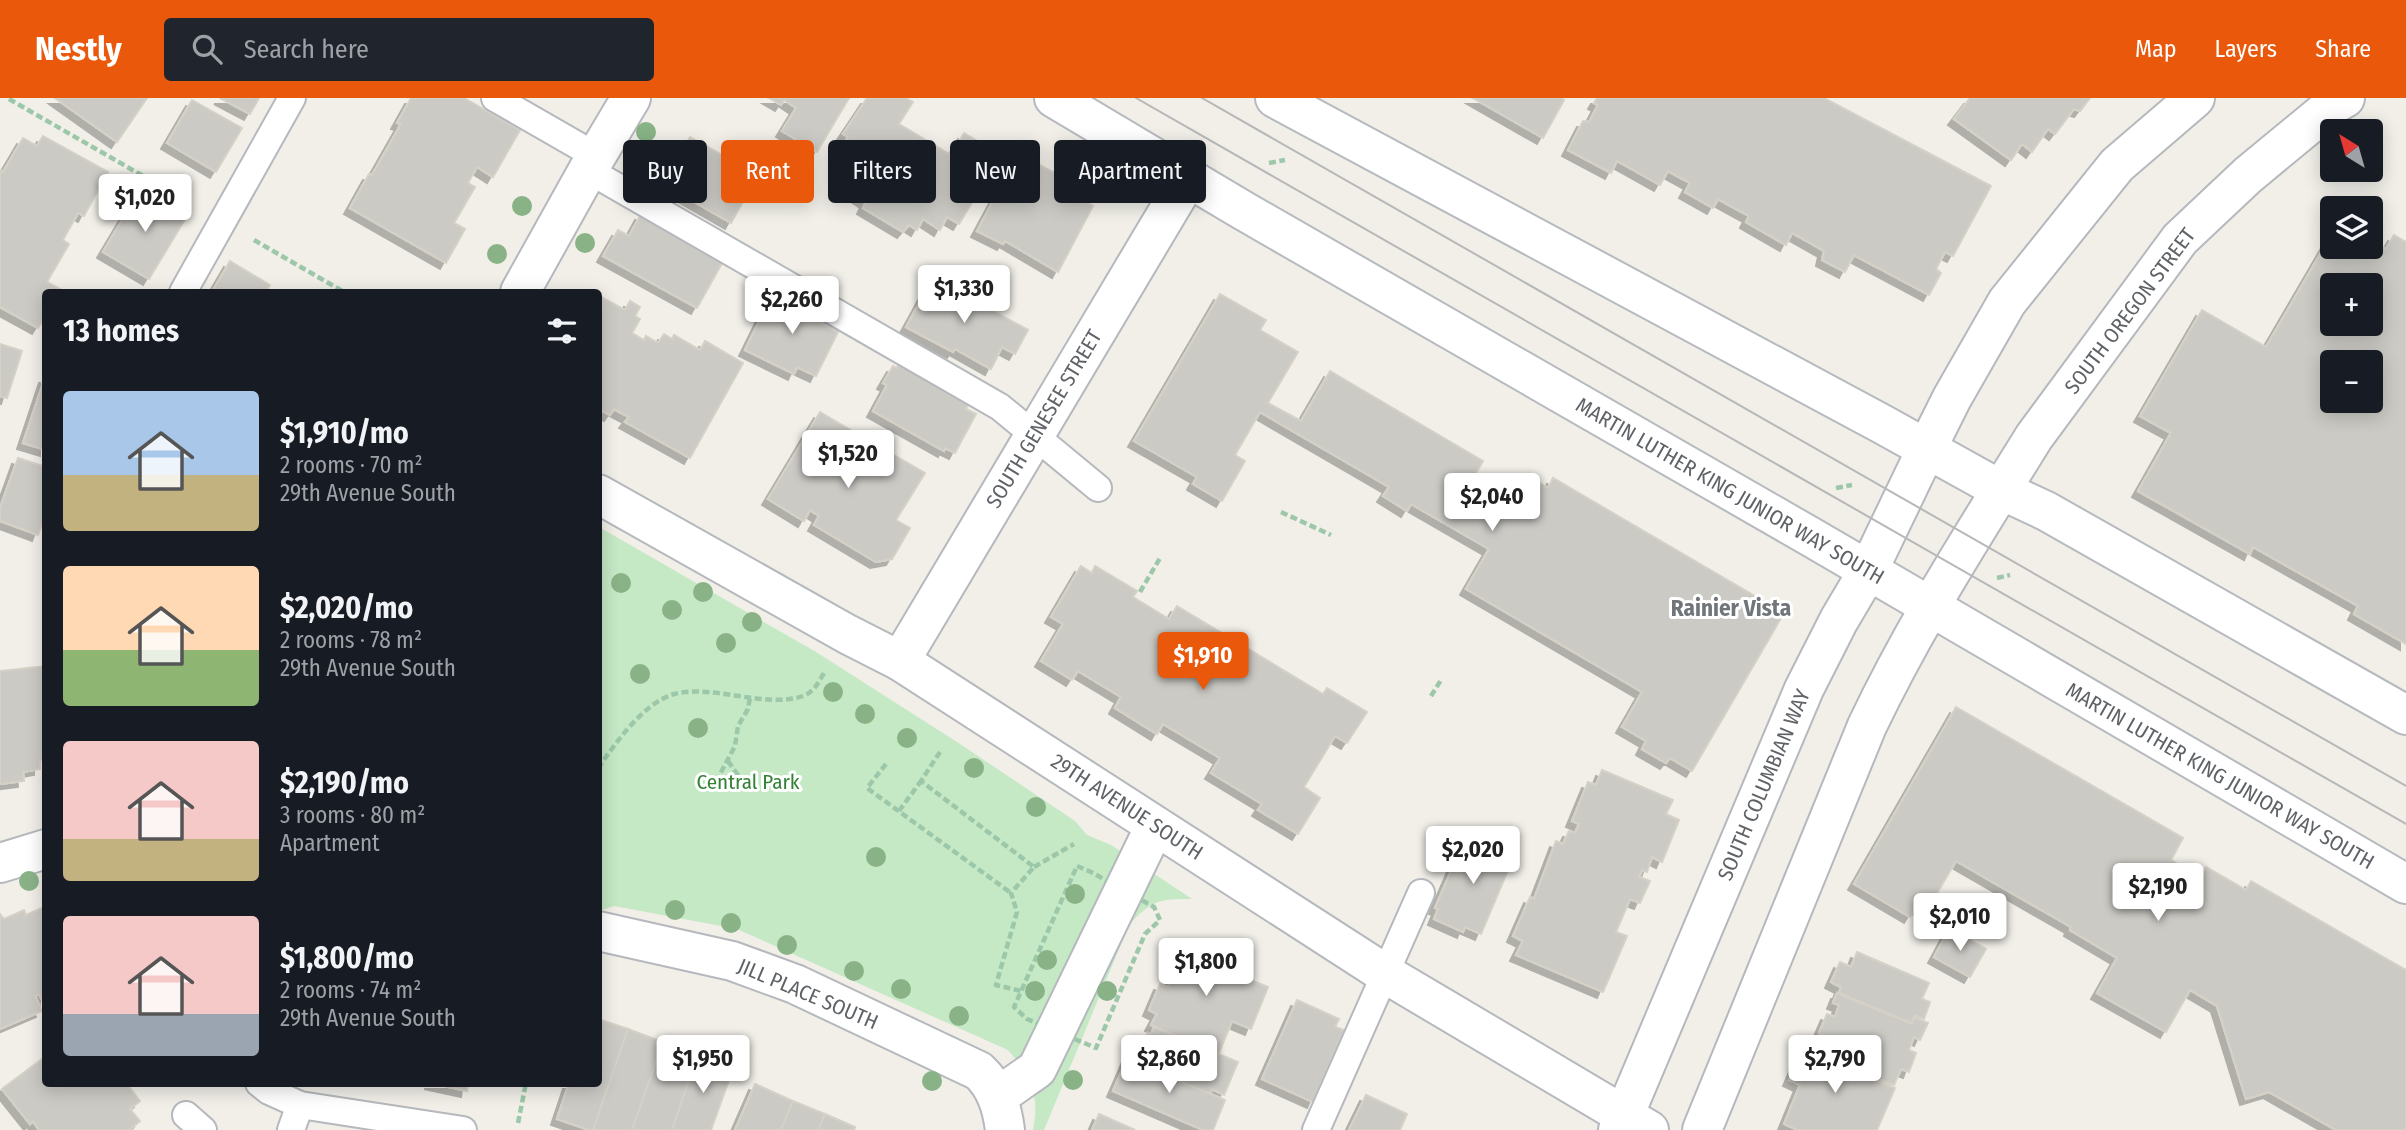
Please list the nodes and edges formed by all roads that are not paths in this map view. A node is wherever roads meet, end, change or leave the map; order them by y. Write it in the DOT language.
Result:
graph roads {
  1 [pos="292,98"];
  2 [pos="495,98"];
  3 [pos="632,98"];
  4 [pos="1054,98"];
  5 [pos="1275,98"];
  6 [pos="2194,98"];
  7 [pos="2345,98"];
  8 [pos="1124,140"];
  9 [pos="592,163"];
  10 [pos="1206,188"];
  11 [pos="1173,203"];
  12 [pos="185,289"];
  13 [pos="522,289"];
  14 [pos="1034,436"];
  15 [pos="1927,448"];
  16 [pos="1098,488"];
  17 [pos="2001,490"];
  18 [pos="602,496"];
  19 [pos="1868,571"];
  20 [pos="1929,608"];
  21 [pos="900,661"];
  22 [pos="2406,715"];
  23 [pos="1155,826"];
  24 [pos="42,850"];
  25 [pos="0,863"];
  26 [pos="2406,884"];
  27 [pos="1421,893"];
  28 [pos="602,932"];
  29 [pos="1384,973"];
  30 [pos="264,1087"];
  31 [pos="300,1105"];
  32 [pos="1001,1113"];
  33 [pos="1630,1125"];
  34 [pos="291,1130"];
  35 [pos="463,1130"];
  36 [pos="1316,1130"];
  37 [pos="1702,1130"];
  1 -- 12 [label="lane"];
  2 -- 9 [label="lane"];
  3 -- 9 [label="street"];
  4 -- 8 [label="street, MARTIN LUTHER KING JUNIOR WAY SOUTH"];
  5 -- 15 [label="street"];
  6 -- 15 [label="street"];
  7 -- 17 [label="street, SOUTH OREGON STREET"];
  9 -- 13 [label="street"];
  9 -- 14 [label="lane"];
  10 -- 19 [label="street, MARTIN LUTHER KING JUNIOR WAY SOUTH"];
  11 -- 14 [label="street, SOUTH GENESEE STREET"];
  14 -- 16 [label="lane"];
  14 -- 21 [label="street, SOUTH GENESEE STREET"];
  15 -- 17 [label="street"];
  15 -- 19 [label="street, SOUTH COLUMBIAN WAY"];
  17 -- 20 [label="street"];
  17 -- 22 [label="street"];
  18 -- 21 [label="street, 29TH AVENUE SOUTH"];
  19 -- 20 [label="street, MARTIN LUTHER KING JUNIOR WAY SOUTH"];
  19 -- 33 [label="street, SOUTH COLUMBIAN WAY"];
  20 -- 26 [label="street, MARTIN LUTHER KING JUNIOR WAY SOUTH"];
  20 -- 37 [label="street"];
  21 -- 23 [label="street, 29TH AVENUE SOUTH"];
  23 -- 29 [label="street, 29TH AVENUE SOUTH"];
  23 -- 32 [label="street"];
  24 -- 25 [label="street"];
  27 -- 29 [label="lane"];
  28 -- 32 [label="street, JILL PLACE SOUTH"];
  29 -- 33 [label="street, 29TH AVENUE SOUTH"];
  29 -- 36 [label="lane"];
  30 -- 31 [label="lane"];
  31 -- 34 [label="lane"];
  31 -- 35 [label="lane"];
}
